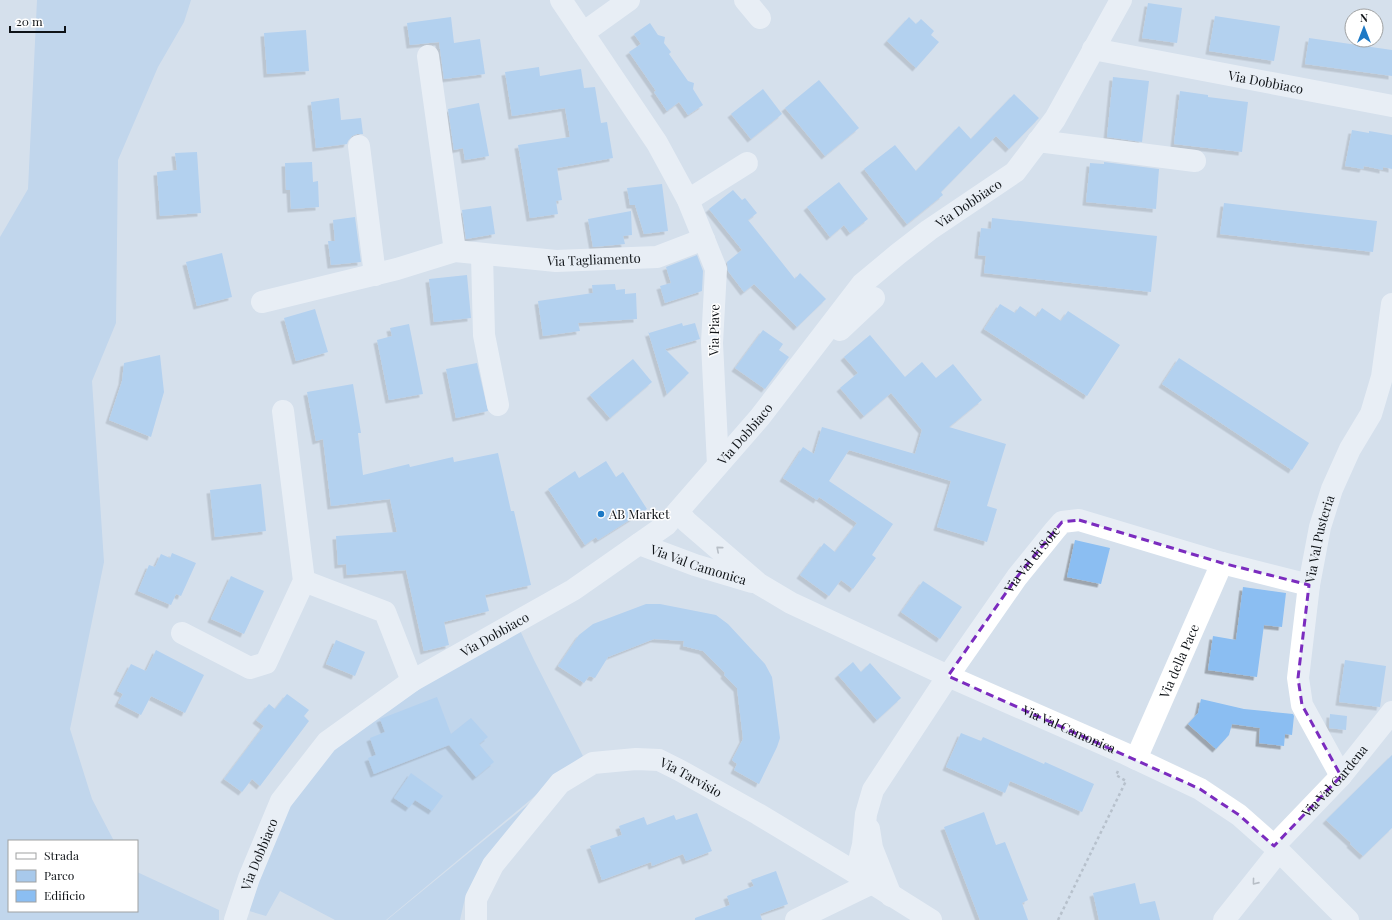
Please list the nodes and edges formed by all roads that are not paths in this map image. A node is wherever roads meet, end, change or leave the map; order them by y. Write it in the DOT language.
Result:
graph roads {
  1 [pos="561,0"];
  2 [pos="629,0"];
  3 [pos="745,0"];
  4 [pos="1121,0"];
  5 [pos="760,18"];
  6 [pos="583,33"];
  7 [pos="1093,49"];
  8 [pos="428,56"];
  9 [pos="1392,106"];
  10 [pos="1038,141"];
  11 [pos="359,146"];
  12 [pos="1195,161"];
  13 [pos="747,163"];
  14 [pos="688,200"];
  15 [pos="704,239"];
  16 [pos="455,252"];
  17 [pos="482,254"];
  18 [pos="375,275"];
  19 [pos="874,298"];
  20 [pos="262,302"];
  21 [pos="1392,304"];
  22 [pos="806,357"];
  23 [pos="498,405"];
  24 [pos="283,410"];
  25 [pos="718,465"];
  26 [pos="678,512"];
  27 [pos="639,544"];
  28 [pos="1222,563"];
  29 [pos="304,580"];
  30 [pos="759,584"];
  31 [pos="1309,585"];
  32 [pos="182,633"];
  33 [pos="948,676"];
  34 [pos="412,681"];
  35 [pos="1392,712"];
  36 [pos="1136,759"];
  37 [pos="1341,776"];
  38 [pos="866,814"];
  39 [pos="1276,849"];
  40 [pos="864,878"];
  41 [pos="891,896"];
  42 [pos="235,920"];
  43 [pos="476,920"];
  44 [pos="796,920"];
  45 [pos="931,920"];
  46 [pos="1224,920"];
  47 [pos="1348,920"];
  1 -- 6 [label="street, Via Piave"];
  2 -- 6 [label="street"];
  3 -- 5 [label="street"];
  4 -- 7 [label="street, Via Dobbiaco"];
  6 -- 14 [label="street, Via Piave"];
  7 -- 9 [label="street, Via Dobbiaco"];
  7 -- 10 [label="street, Via Dobbiaco"];
  8 -- 16 [label="street"];
  10 -- 12 [label="street"];
  10 -- 22 [label="street, Via Dobbiaco"];
  11 -- 18 [label="street"];
  13 -- 14 [label="street"];
  14 -- 15 [label="street, Via Piave"];
  15 -- 17 [label="street, Via Tagliamento"];
  15 -- 25 [label="street, Via Piave"];
  16 -- 17 [label="street, Via Tagliamento"];
  16 -- 18 [label="street, Via Tagliamento"];
  17 -- 23 [label="street"];
  18 -- 20 [label="street, Via Tagliamento"];
  19 -- 22 [label="street"];
  21 -- 31 [label="street, Via Val Pusteria"];
  22 -- 25 [label="street, Via Dobbiaco"];
  24 -- 29 [label="street"];
  25 -- 26 [label="street, Via Dobbiaco"];
  26 -- 27 [label="street, Via Dobbiaco"];
  30 -- 26 [label="street, Via Val Camonica, one-way"];
  27 -- 30 [label="street, Via Val Camonica"];
  27 -- 34 [label="street, Via Dobbiaco"];
  28 -- 31 [label="street, Via Val di Sole"];
  28 -- 33 [label="street, Via Val di Sole"];
  28 -- 36 [label="street, Via della Pace"];
  29 -- 32 [label="street"];
  29 -- 34 [label="street"];
  30 -- 33 [label="street, Via Val Camonica"];
  31 -- 37 [label="street, Via Val Pusteria"];
  33 -- 36 [label="street, Via Val Camonica"];
  33 -- 38 [label="street, Via Val di Sole"];
  34 -- 42 [label="street, Via Dobbiaco"];
  35 -- 37 [label="street, Via Val Gardena"];
  36 -- 39 [label="street, Via Val Camonica"];
  37 -- 39 [label="street, Via Val Gardena"];
  38 -- 40 [label="street, Via Val di Sole"];
  38 -- 41 [label="street, Via Val di Sole"];
  39 -- 46 [label="street, Via Val Gardena, one-way"];
  39 -- 47 [label="street, Via Val Camonica"];
  40 -- 41 [label="street, Via Tarvisio"];
  40 -- 43 [label="street, Via Tarvisio"];
  40 -- 44 [label="street"];
  41 -- 45 [label="street, Via Tarvisio"];
}
